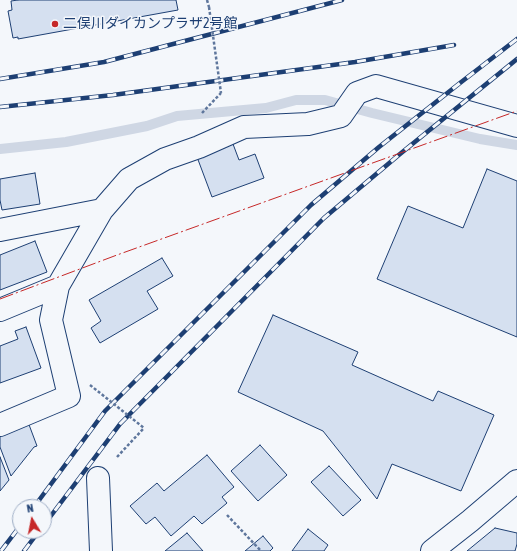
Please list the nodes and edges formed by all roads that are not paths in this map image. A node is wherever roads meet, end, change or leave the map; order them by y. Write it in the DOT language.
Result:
graph roads {
  1 [pos="517,126"];
  2 [pos="102,210"];
  3 [pos="0,230"];
  4 [pos="58,286"];
  5 [pos="0,310"];
  6 [pos="0,425"];
  7 [pos="98,478"];
  8 [pos="517,481"];
  9 [pos="97,550"];
  10 [pos="432,551"];
  1 -- 2 [label="street"];
  2 -- 3 [label="street"];
  2 -- 4 [label="street"];
  4 -- 5 [label="street"];
  4 -- 6 [label="street"];
  7 -- 9 [label="street"];
  8 -- 10 [label="street"];
}
